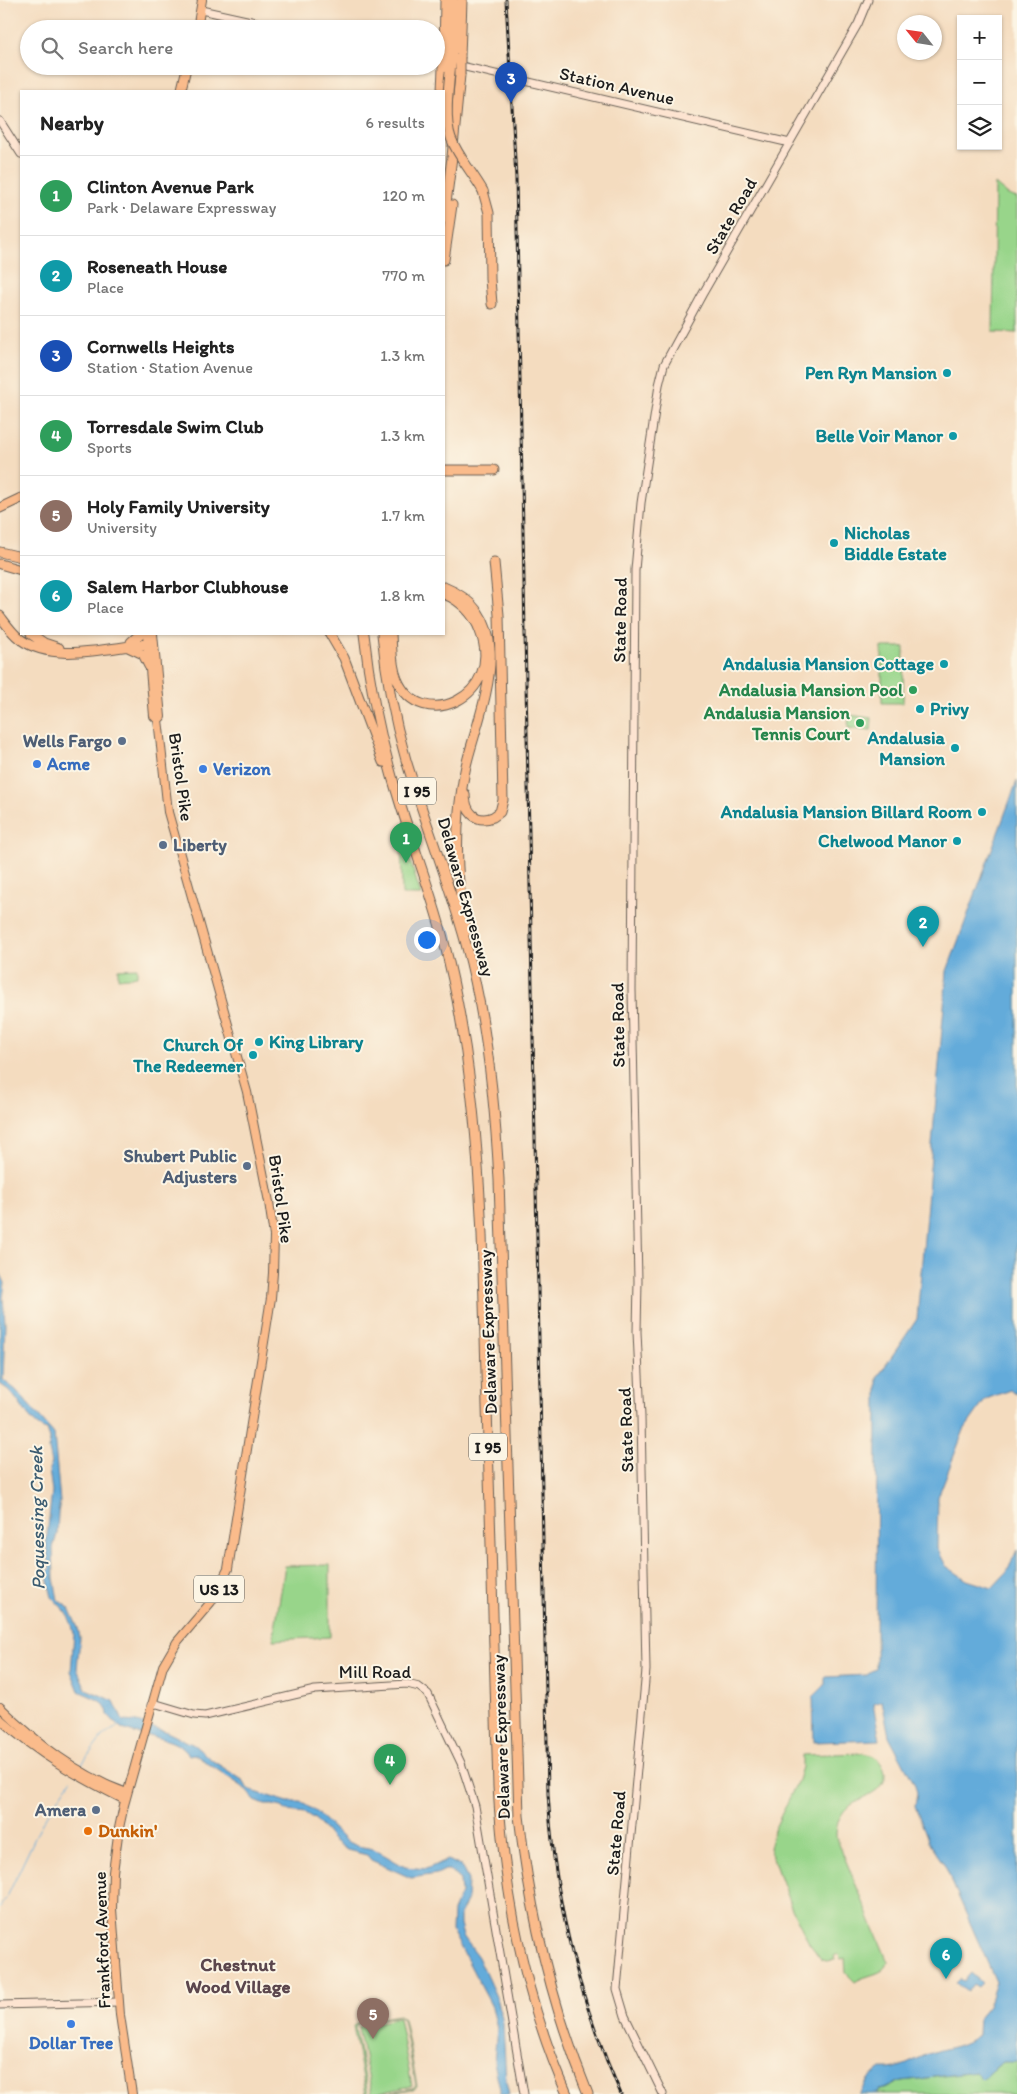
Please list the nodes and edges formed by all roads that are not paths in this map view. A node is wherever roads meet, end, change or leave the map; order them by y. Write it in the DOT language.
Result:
graph roads {
  1 [pos="202,0"];
  2 [pos="445,0"];
  3 [pos="453,0"];
  4 [pos="462,0"];
  5 [pos="868,0"];
  6 [pos="201,10"];
  7 [pos="199,20"];
  8 [pos="247,20"];
  9 [pos="452,55"];
  10 [pos="445,62"];
  11 [pos="445,66"];
  12 [pos="184,75"];
  13 [pos="443,75"];
  14 [pos="180,90"];
  15 [pos="442,90"];
  16 [pos="456,120"];
  17 [pos="0,121"];
  18 [pos="790,143"];
  19 [pos="20,152"];
  20 [pos="445,210"];
  21 [pos="445,252"];
  22 [pos="492,304"];
  23 [pos="445,470"];
  24 [pos="445,474"];
  25 [pos="20,498"];
  26 [pos="0,508"];
  27 [pos="0,552"];
  28 [pos="20,557"];
  29 [pos="494,562"];
  30 [pos="0,564"];
  31 [pos="20,570"];
  32 [pos="445,588"];
  33 [pos="445,595"];
  34 [pos="0,616"];
  35 [pos="32,635"];
  36 [pos="331,635"];
  37 [pos="364,635"];
  38 [pos="382,635"];
  39 [pos="391,635"];
  40 [pos="148,638"];
  41 [pos="129,644"];
  42 [pos="149,666"];
  43 [pos="158,720"];
  44 [pos="466,766"];
  45 [pos="399,801"];
  46 [pos="466,945"];
  47 [pos="151,1705"];
  48 [pos="0,1707"];
  49 [pos="0,1719"];
  50 [pos="145,1728"];
  51 [pos="126,1796"];
  52 [pos="119,2002"];
  53 [pos="0,2005"];
  54 [pos="132,2094"];
  55 [pos="524,2094"];
  56 [pos="567,2094"];
  57 [pos="588,2094"];
  58 [pos="663,2094"];
  1 -- 6 [label="main road"];
  2 -- 9 [label="highway"];
  3 -- 9 [label="highway"];
  4 -- 9 [label="highway"];
  5 -- 18 [label="main road, State Road"];
  6 -- 7 [label="main road"];
  6 -- 8 [label="main road"];
  9 -- 11 [label="highway, bridge"];
  9 -- 16 [label="highway, bridge"];
  9 -- 22 [label="highway, bridge"];
  10 -- 18 [label="main road, Station Avenue"];
  12 -- 14 [label="main road"];
  13 -- 15 [label="highway, bridge"];
  16 -- 20 [label="highway"];
  16 -- 21 [label="highway"];
  17 -- 19 [label="main road"];
  18 -- 58 [label="main road, State Road"];
  23 -- 24 [label="highway"];
  25 -- 26 [label="highway"];
  27 -- 28 [label="highway"];
  29 -- 44 [label="highway"];
  30 -- 31 [label="highway"];
  32 -- 44 [label="highway"];
  33 -- 39 [label="highway"];
  34 -- 41 [label="highway"];
  35 -- 41 [label="highway"];
  36 -- 45 [label="highway"];
  37 -- 45 [label="highway, Delaware Expressway / I 95"];
  38 -- 46 [label="highway, Delaware Expressway / I 95"];
  40 -- 41 [label="highway"];
  40 -- 42 [label="main road, Bristol Pike / US 13"];
  40 -- 43 [label="main road, Bristol Pike / US 13"];
  41 -- 42 [label="highway"];
  42 -- 43 [label="main road, Bristol Pike / US 13"];
  43 -- 47 [label="main road, Bristol Pike / US 13"];
  44 -- 46 [label="highway"];
  45 -- 56 [label="highway, Delaware Expressway / I 95"];
  46 -- 57 [label="highway, Delaware Expressway / I 95"];
  47 -- 50 [label="main road, Bristol Pike / US 13"];
  47 -- 55 [label="main road, Mill Road"];
  48 -- 51 [label="main road"];
  49 -- 51 [label="main road"];
  50 -- 51 [label="main road, Frankford Avenue / US 13"];
  51 -- 52 [label="main road, Frankford Avenue / US 13"];
  52 -- 53 [label="main road"];
  52 -- 54 [label="main road, Frankford Avenue / US 13"];
}
